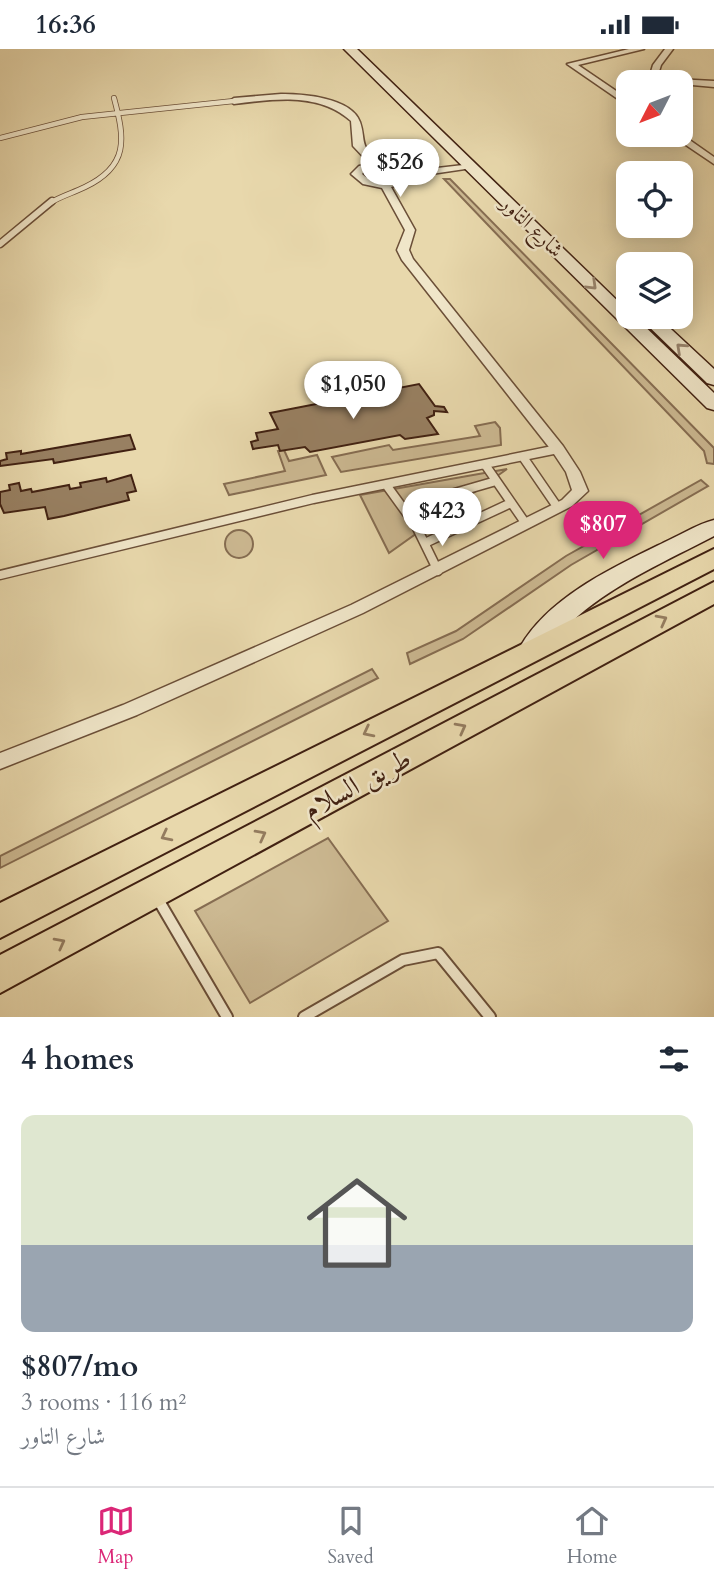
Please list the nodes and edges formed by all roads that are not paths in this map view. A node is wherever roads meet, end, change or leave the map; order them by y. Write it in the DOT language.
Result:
graph roads {
  1 [pos="350,49"];
  2 [pos="365,49"];
  3 [pos="645,50"];
  4 [pos="666,52"];
  5 [pos="657,70"];
  6 [pos="693,83"];
  7 [pos="714,84"];
  8 [pos="616,94"];
  9 [pos="114,98"];
  10 [pos="234,101"];
  11 [pos="417,106"];
  12 [pos="119,115"];
  13 [pos="0,138"];
  14 [pos="693,146"];
  15 [pos="714,161"];
  16 [pos="466,163"];
  17 [pos="376,164"];
  18 [pos="404,172"];
  19 [pos="385,185"];
  20 [pos="0,244"];
  21 [pos="616,286"];
  22 [pos="661,329"];
  23 [pos="714,379"];
  24 [pos="714,404"];
  25 [pos="558,449"];
  26 [pos="523,457"];
  27 [pos="486,466"];
  28 [pos="496,481"];
  29 [pos="387,486"];
  30 [pos="512,503"];
  31 [pos="406,507"];
  32 [pos="558,508"];
  33 [pos="526,524"];
  34 [pos="714,527"];
  35 [pos="427,542"];
  36 [pos="714,558"];
  37 [pos="438,571"];
  38 [pos="0,575"];
  39 [pos="714,592"];
  40 [pos="533,647"];
  41 [pos="0,761"];
  42 [pos="153,893"];
  43 [pos="0,921"];
  44 [pos="0,975"];
  45 [pos="227,1017"];
  46 [pos="304,1017"];
  47 [pos="490,1017"];
  1 -- 11 [label="main road, شارع التاور"];
  2 -- 11 [label="main road, شارع التاور"];
  3 -- 4 [label="street"];
  3 -- 8 [label="street"];
  4 -- 5 [label="street"];
  6 -- 7 [label="street"];
  9 -- 12 [label="lane"];
  10 -- 12 [label="lane"];
  10 -- 17 [label="street"];
  11 -- 16 [label="main road, شارع التاور"];
  11 -- 21 [label="main road, شارع التاور"];
  12 -- 13 [label="lane"];
  12 -- 20 [label="lane"];
  14 -- 15 [label="street"];
  16 -- 18 [label="street"];
  16 -- 24 [label="main road, شارع التاور, one-way"];
  17 -- 18 [label="street"];
  17 -- 19 [label="street"];
  18 -- 19 [label="street"];
  19 -- 25 [label="street"];
  23 -- 22 [label="main road, one-way"];
  25 -- 26 [label="lane"];
  25 -- 32 [label="street"];
  26 -- 27 [label="lane"];
  26 -- 32 [label="lane"];
  27 -- 28 [label="lane"];
  27 -- 29 [label="lane"];
  28 -- 30 [label="lane"];
  28 -- 31 [label="lane"];
  29 -- 31 [label="lane"];
  29 -- 38 [label="lane"];
  30 -- 33 [label="lane"];
  30 -- 35 [label="lane"];
  31 -- 35 [label="lane"];
  32 -- 33 [label="street"];
  33 -- 37 [label="street"];
  34 -- 40 [label="main road"];
  35 -- 37 [label="lane"];
  36 -- 40 [label="main road, طريق السلام"];
  37 -- 41 [label="street"];
  42 -- 39 [label="main road, طريق السلام, one-way"];
  40 -- 43 [label="main road, طريق السلام, one-way"];
  44 -- 42 [label="main road, طريق السلام, one-way"];
  42 -- 45 [label="lane"];
  46 -- 47 [label="lane"];
}
